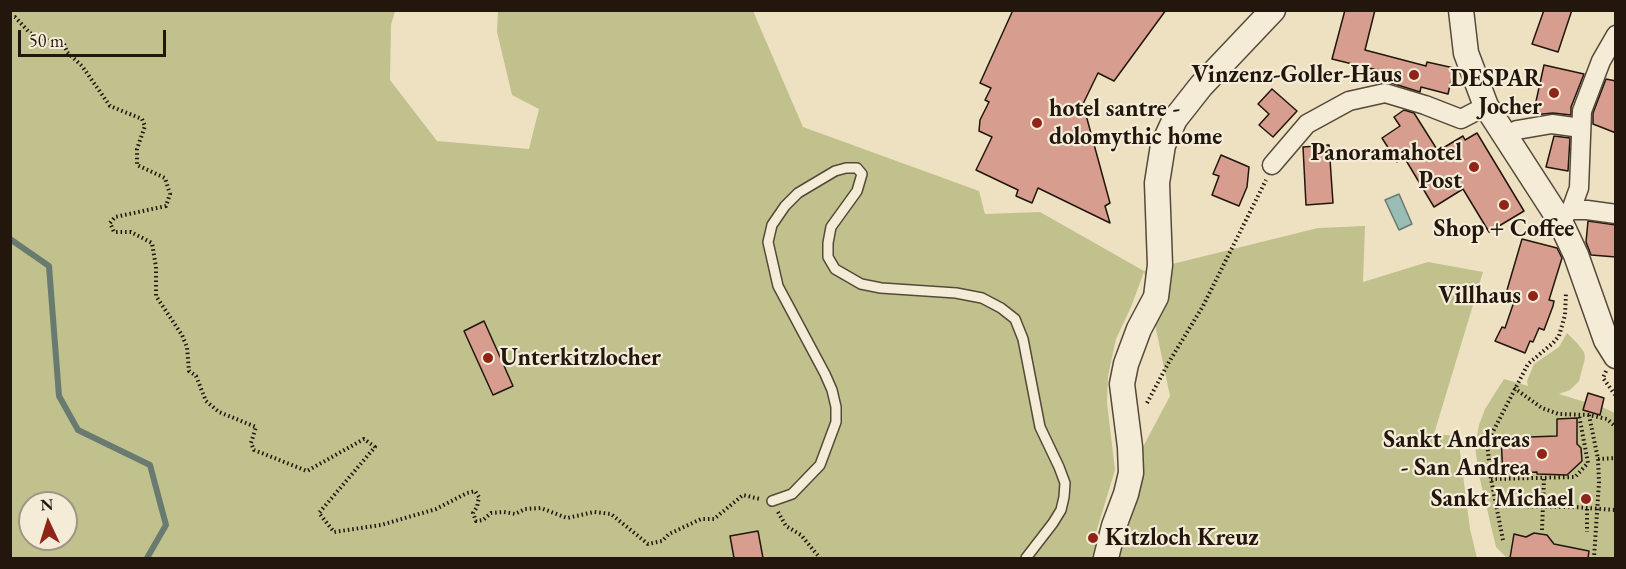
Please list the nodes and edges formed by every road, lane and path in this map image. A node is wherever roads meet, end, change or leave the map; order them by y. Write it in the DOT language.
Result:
graph roads {
  1 [pos="1272,10"];
  2 [pos="1461,10"];
  3 [pos="10,17"];
  4 [pos="1616,35"];
  5 [pos="1608,66"];
  6 [pos="1486,106"];
  7 [pos="1581,128"];
  8 [pos="1505,136"];
  9 [pos="1272,165"];
  10 [pos="1616,214"];
  11 [pos="1565,215"];
  12 [pos="1576,255"];
  13 [pos="1616,356"];
  14 [pos="1514,388"];
  15 [pos="1147,404"];
  16 [pos="1579,415"];
  17 [pos="1589,415"];
  18 [pos="1616,427"];
  19 [pos="1616,458"];
  20 [pos="1598,459"];
  21 [pos="1544,477"];
  22 [pos="1491,479"];
  23 [pos="772,501"];
  24 [pos="1496,506"];
  25 [pos="1543,507"];
  26 [pos="1587,509"];
  27 [pos="1597,510"];
  28 [pos="1616,510"];
  29 [pos="1542,530"];
  30 [pos="1587,532"];
  31 [pos="1503,540"];
  32 [pos="820,558"];
  33 [pos="1026,558"];
  34 [pos="1106,558"];
  35 [pos="1594,558"];
  1 -- 34 [label="street"];
  2 -- 6 [label="street"];
  3 -- 23 [label="path"];
  4 -- 5 [label="street"];
  5 -- 7 [label="street"];
  6 -- 8 [label="street"];
  6 -- 9 [label="street"];
  7 -- 8 [label="street"];
  7 -- 11 [label="street"];
  8 -- 11 [label="street"];
  9 -- 15 [label="path"];
  10 -- 11 [label="street"];
  11 -- 12 [label="street"];
  12 -- 13 [label="street"];
  12 -- 14 [label="path"];
  14 -- 16 [label="path"];
  14 -- 22 [label="path"];
  16 -- 17 [label="path"];
  16 -- 21 [label="path"];
  17 -- 18 [label="path"];
  17 -- 20 [label="path"];
  19 -- 20 [label="path"];
  20 -- 27 [label="path"];
  21 -- 22 [label="path"];
  21 -- 25 [label="path"];
  22 -- 24 [label="path"];
  23 -- 32 [label="path"];
  23 -- 33 [label="lane"];
  24 -- 25 [label="path"];
  24 -- 31 [label="path"];
  25 -- 26 [label="path"];
  25 -- 29 [label="path"];
  26 -- 27 [label="path"];
  26 -- 30 [label="path"];
  27 -- 28 [label="path"];
  27 -- 35 [label="path"];
}
